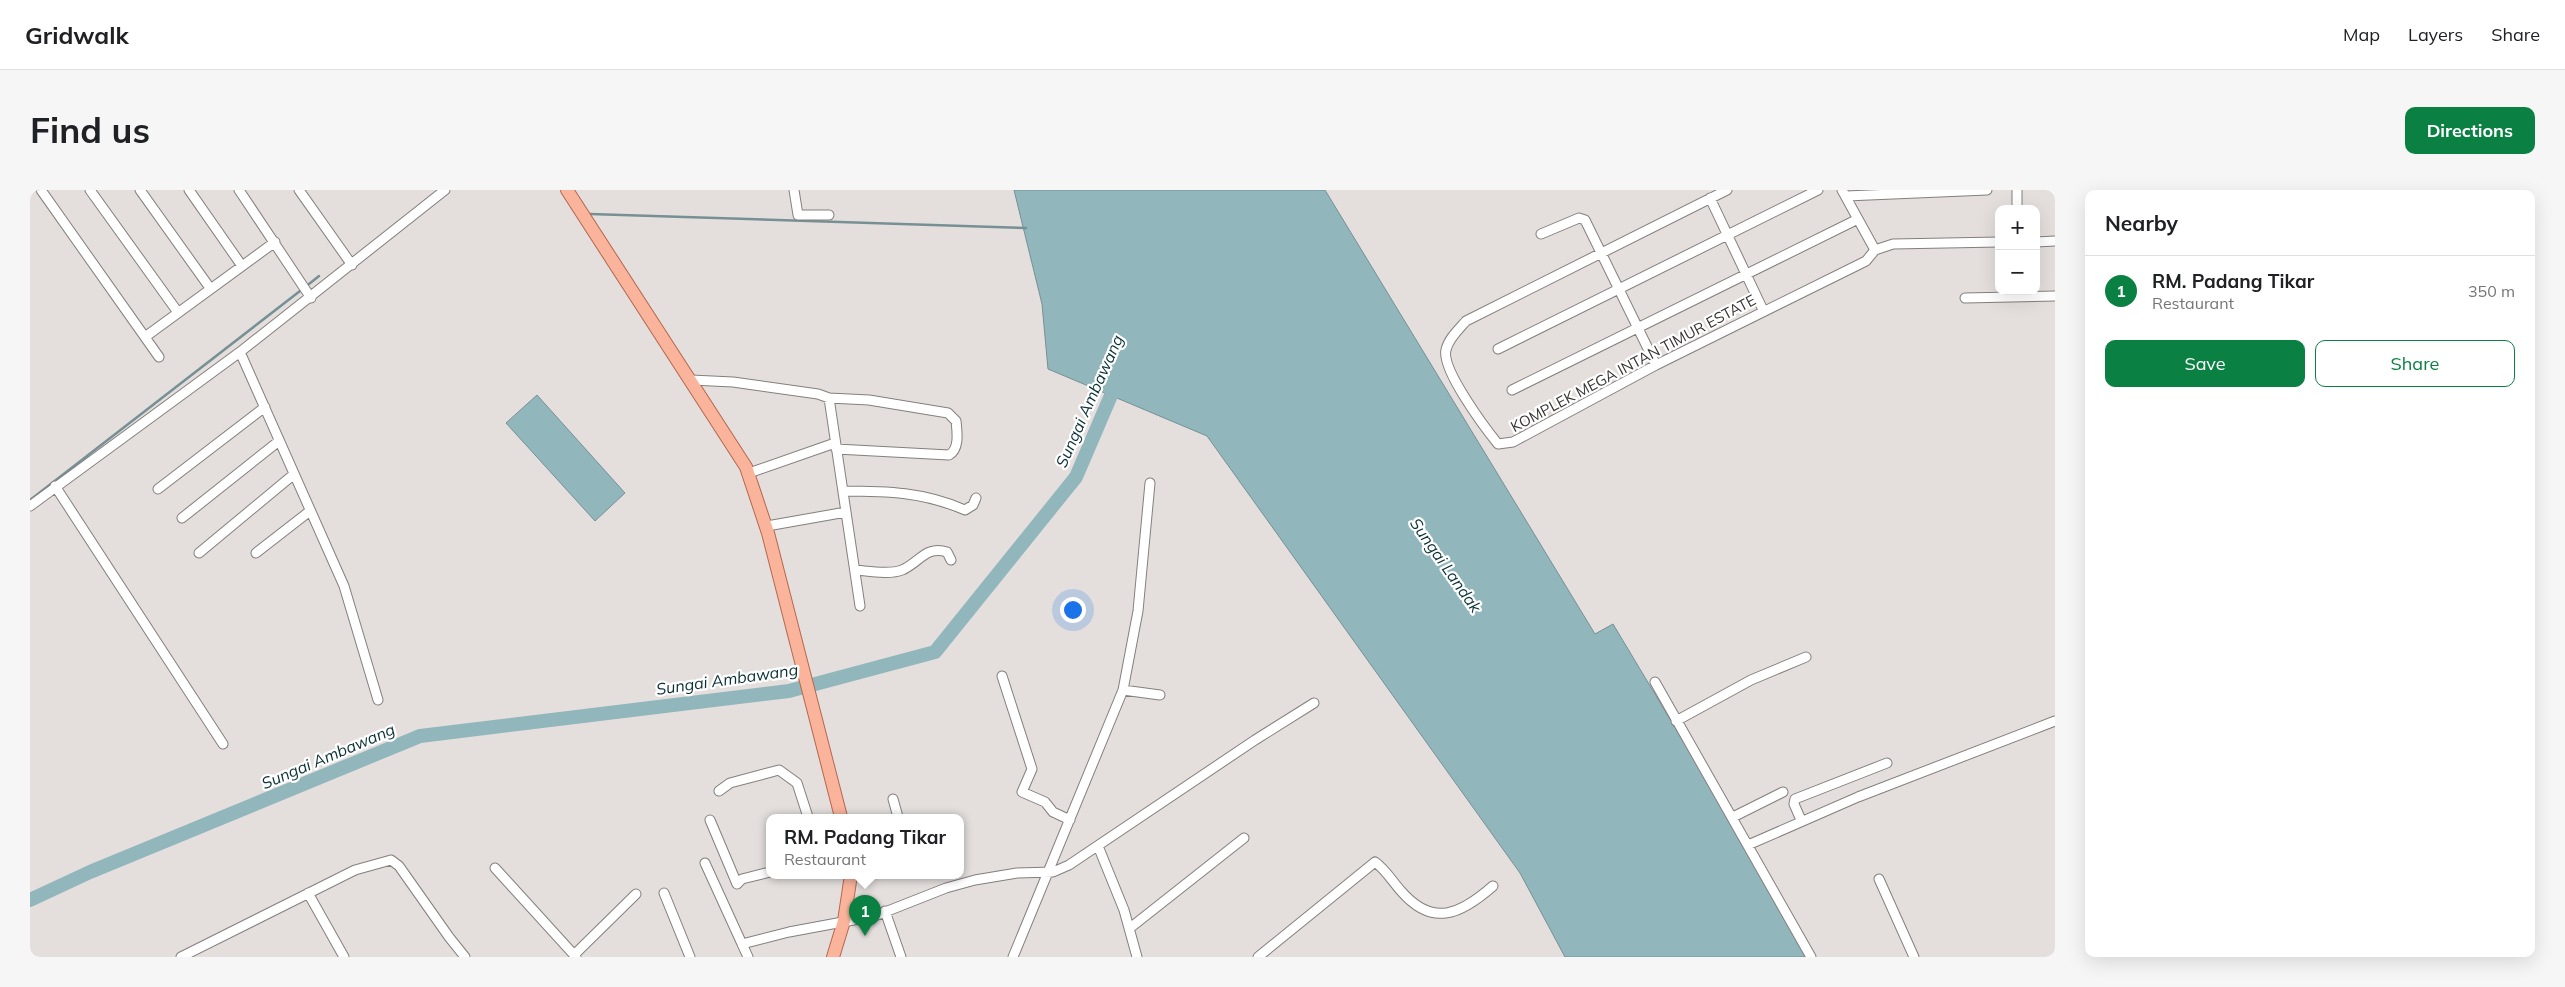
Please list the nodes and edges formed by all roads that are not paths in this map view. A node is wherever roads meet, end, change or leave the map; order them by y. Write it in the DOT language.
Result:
graph roads {
  1 [pos="41,190"];
  2 [pos="90,190"];
  3 [pos="140,190"];
  4 [pos="189,190"];
  5 [pos="239,190"];
  6 [pos="445,190"];
  7 [pos="567,190"];
  8 [pos="794,190"];
  9 [pos="1727,190"];
  10 [pos="1818,190"];
  11 [pos="1987,190"];
  12 [pos="2016,190"];
  13 [pos="303,192"];
  14 [pos="1844,193"];
  15 [pos="1710,198"];
  16 [pos="2017,205"];
  17 [pos="829,215"];
  18 [pos="1858,219"];
  19 [pos="1541,234"];
  20 [pos="1728,234"];
  21 [pos="2055,241"];
  22 [pos="275,242"];
  23 [pos="1995,242"];
  24 [pos="2040,242"];
  25 [pos="1875,250"];
  26 [pos="1600,253"];
  27 [pos="352,265"];
  28 [pos="242,266"];
  29 [pos="1746,273"];
  30 [pos="210,288"];
  31 [pos="1617,288"];
  32 [pos="2055,296"];
  33 [pos="311,298"];
  34 [pos="1964,298"];
  35 [pos="1763,310"];
  36 [pos="177,311"];
  37 [pos="1637,327"];
  38 [pos="145,337"];
  39 [pos="1498,349"];
  40 [pos="240,352"];
  41 [pos="159,357"];
  42 [pos="1656,365"];
  43 [pos="691,380"];
  44 [pos="1512,390"];
  45 [pos="830,398"];
  46 [pos="265,407"];
  47 [pos="279,441"];
  48 [pos="836,446"];
  49 [pos="749,473"];
  50 [pos="293,474"];
  51 [pos="1150,484"];
  52 [pos="55,486"];
  53 [pos="158,489"];
  54 [pos="843,490"];
  55 [pos="976,498"];
  56 [pos="30,506"];
  57 [pos="310,511"];
  58 [pos="846,512"];
  59 [pos="182,518"];
  60 [pos="767,526"];
  61 [pos="199,553"];
  62 [pos="256,553"];
  63 [pos="951,560"];
  64 [pos="855,570"];
  65 [pos="860,606"];
  66 [pos="1806,657"];
  67 [pos="1002,676"];
  68 [pos="1655,682"];
  69 [pos="1123,690"];
  70 [pos="1160,695"];
  71 [pos="378,700"];
  72 [pos="1314,703"];
  73 [pos="1676,720"];
  74 [pos="2055,721"];
  75 [pos="223,744"];
  76 [pos="1887,763"];
  77 [pos="720,791"];
  78 [pos="1783,792"];
  79 [pos="892,798"];
  80 [pos="807,814"];
  81 [pos="840,814"];
  82 [pos="897,814"];
  83 [pos="1733,817"];
  84 [pos="710,820"];
  85 [pos="1070,820"];
  86 [pos="1802,820"];
  87 [pos="1244,838"];
  88 [pos="1748,844"];
  89 [pos="1098,846"];
  90 [pos="705,863"];
  91 [pos="495,868"];
  92 [pos="1047,872"];
  93 [pos="766,873"];
  94 [pos="850,879"];
  95 [pos="1879,879"];
  96 [pos="1493,886"];
  97 [pos="308,893"];
  98 [pos="664,893"];
  99 [pos="636,894"];
  100 [pos="885,912"];
  101 [pos="844,921"];
  102 [pos="1130,928"];
  103 [pos="742,944"];
  104 [pos="460,955"];
  105 [pos="575,956"];
  106 [pos="181,957"];
  107 [pos="344,957"];
  108 [pos="690,957"];
  109 [pos="748,957"];
  110 [pos="833,957"];
  111 [pos="901,957"];
  112 [pos="1013,957"];
  113 [pos="1137,957"];
  114 [pos="1258,957"];
  115 [pos="1811,957"];
  116 [pos="1914,957"];
  1 -- 38 [label="street"];
  2 -- 36 [label="street"];
  3 -- 30 [label="street"];
  4 -- 28 [label="street"];
  5 -- 22 [label="street"];
  6 -- 27 [label="street"];
  7 -- 43 [label="main road"];
  8 -- 17 [label="street"];
  9 -- 15 [label="street"];
  10 -- 20 [label="street"];
  11 -- 14 [label="street"];
  12 -- 16 [label="street"];
  13 -- 27 [label="street"];
  14 -- 18 [label="street"];
  15 -- 20 [label="street"];
  15 -- 26 [label="street"];
  18 -- 25 [label="street"];
  18 -- 29 [label="street"];
  19 -- 26 [label="street"];
  20 -- 29 [label="street"];
  20 -- 31 [label="street"];
  21 -- 24 [label="street"];
  22 -- 28 [label="street"];
  22 -- 33 [label="street"];
  23 -- 25 [label="street"];
  25 -- 35 [label="street, KOMPLEK MEGA INTAN TIMUR ESTATE"];
  26 -- 31 [label="street"];
  26 -- 42 [label="street, KOMPLEK MEGA INTAN TIMUR ESTATE"];
  27 -- 33 [label="street"];
  28 -- 30 [label="street"];
  29 -- 35 [label="street"];
  29 -- 37 [label="street"];
  30 -- 36 [label="street"];
  31 -- 37 [label="street"];
  31 -- 39 [label="street"];
  32 -- 34 [label="street"];
  33 -- 40 [label="street"];
  35 -- 42 [label="street, KOMPLEK MEGA INTAN TIMUR ESTATE"];
  36 -- 38 [label="street"];
  37 -- 42 [label="street"];
  37 -- 44 [label="street"];
  38 -- 41 [label="street"];
  40 -- 46 [label="street"];
  40 -- 52 [label="street"];
  43 -- 45 [label="street"];
  43 -- 49 [label="main road"];
  45 -- 48 [label="street"];
  45 -- 48 [label="street"];
  46 -- 47 [label="street"];
  46 -- 53 [label="street"];
  47 -- 50 [label="street"];
  47 -- 59 [label="street"];
  48 -- 49 [label="street"];
  48 -- 54 [label="street"];
  49 -- 60 [label="main road"];
  50 -- 57 [label="street"];
  50 -- 61 [label="street"];
  51 -- 69 [label="street"];
  52 -- 56 [label="street"];
  52 -- 75 [label="street"];
  54 -- 55 [label="street"];
  54 -- 58 [label="street"];
  57 -- 62 [label="street"];
  57 -- 71 [label="street"];
  58 -- 60 [label="street"];
  58 -- 64 [label="street"];
  60 -- 81 [label="main road"];
  63 -- 64 [label="street"];
  64 -- 65 [label="street"];
  66 -- 73 [label="street"];
  67 -- 85 [label="street"];
  68 -- 73 [label="street"];
  69 -- 70 [label="street"];
  69 -- 85 [label="street"];
  72 -- 89 [label="street"];
  73 -- 83 [label="street"];
  74 -- 86 [label="street"];
  76 -- 86 [label="street"];
  77 -- 80 [label="street"];
  78 -- 83 [label="street"];
  79 -- 82 [label="street"];
  83 -- 88 [label="street"];
  84 -- 93 [label="street"];
  85 -- 92 [label="street"];
  86 -- 88 [label="street"];
  87 -- 102 [label="street"];
  88 -- 115 [label="street"];
  89 -- 92 [label="street"];
  89 -- 102 [label="street"];
  90 -- 103 [label="street"];
  91 -- 105 [label="street"];
  92 -- 100 [label="street"];
  92 -- 112 [label="street"];
  94 -- 101 [label="main road"];
  95 -- 116 [label="street"];
  96 -- 114 [label="street"];
  97 -- 104 [label="street"];
  97 -- 106 [label="street"];
  97 -- 107 [label="street"];
  98 -- 108 [label="street"];
  99 -- 105 [label="street"];
  100 -- 101 [label="street"];
  100 -- 111 [label="street"];
  101 -- 103 [label="street"];
  101 -- 110 [label="main road"];
  102 -- 113 [label="street"];
  103 -- 109 [label="street"];
}
